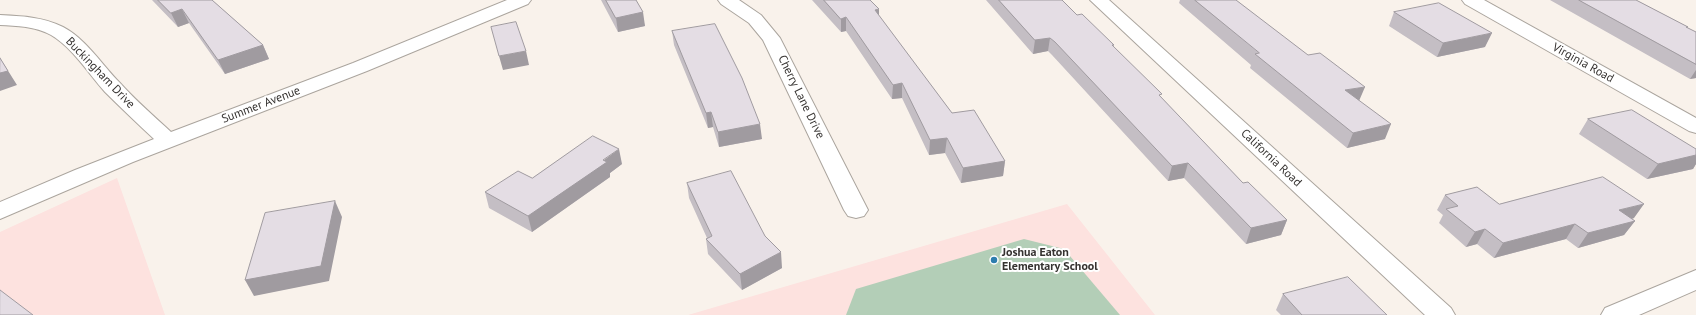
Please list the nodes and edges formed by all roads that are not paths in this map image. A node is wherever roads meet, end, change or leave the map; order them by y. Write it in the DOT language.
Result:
graph roads {
  1 [pos="522,0"];
  2 [pos="727,0"];
  3 [pos="1099,0"];
  4 [pos="1471,0"];
  5 [pos="0,20"];
  6 [pos="1696,127"];
  7 [pos="167,140"];
  8 [pos="856,210"];
  9 [pos="0,212"];
  10 [pos="1696,279"];
  11 [pos="1442,315"];
  12 [pos="1614,315"];
  1 -- 7 [label="street, Summer Avenue"];
  2 -- 8 [label="street, Cherry Lane Drive"];
  3 -- 11 [label="street, California Road"];
  4 -- 6 [label="street, Virginia Road"];
  5 -- 7 [label="street, Buckingham Drive"];
  7 -- 9 [label="street, Summer Avenue"];
  10 -- 12 [label="street"];
}
